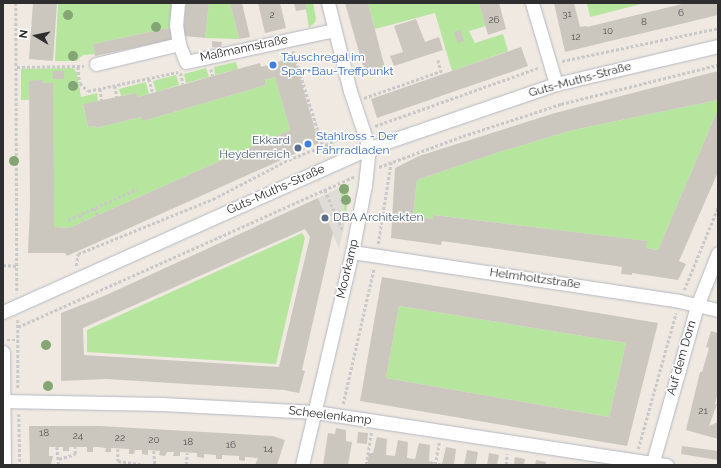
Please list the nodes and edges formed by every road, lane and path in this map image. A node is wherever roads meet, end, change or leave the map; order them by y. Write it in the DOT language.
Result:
graph roads {
  1 [pos="16,3"];
  2 [pos="178,3"];
  3 [pos="328,3"];
  4 [pos="532,3"];
  5 [pos="334,30"];
  6 [pos="292,36"];
  7 [pos="179,44"];
  8 [pos="718,46"];
  9 [pos="438,60"];
  10 [pos="96,64"];
  11 [pos="58,66"];
  12 [pos="17,67"];
  13 [pos="58,71"];
  14 [pos="180,72"];
  15 [pos="149,78"];
  16 [pos="183,84"];
  17 [pos="556,84"];
  18 [pos="115,86"];
  19 [pos="100,89"];
  20 [pos="153,93"];
  21 [pos="117,97"];
  22 [pos="102,100"];
  23 [pos="354,102"];
  24 [pos="322,146"];
  25 [pos="369,148"];
  26 [pos="391,162"];
  27 [pos="137,189"];
  28 [pos="325,190"];
  29 [pos="718,207"];
  30 [pos="95,208"];
  31 [pos="80,215"];
  32 [pos="98,215"];
  33 [pos="68,220"];
  34 [pos="83,221"];
  35 [pos="352,252"];
  36 [pos="718,253"];
  37 [pos="376,256"];
  38 [pos="3,265"];
  39 [pos="17,266"];
  40 [pos="679,301"];
  41 [pos="17,305"];
  42 [pos="697,306"];
  43 [pos="718,310"];
  44 [pos="3,312"];
  45 [pos="3,340"];
  46 [pos="18,340"];
  47 [pos="3,352"];
  48 [pos="3,401"];
  49 [pos="18,401"];
  50 [pos="315,412"];
  51 [pos="341,416"];
  52 [pos="373,421"];
  53 [pos="440,431"];
  54 [pos="57,447"];
  55 [pos="75,447"];
  56 [pos="118,449"];
  57 [pos="154,451"];
  58 [pos="187,453"];
  59 [pos="59,459"];
  60 [pos="636,460"];
  61 [pos="653,464"];
  62 [pos="4,465"];
  63 [pos="20,465"];
  64 [pos="59,465"];
  65 [pos="146,465"];
  66 [pos="155,465"];
  67 [pos="186,465"];
  68 [pos="302,465"];
  69 [pos="366,465"];
  70 [pos="435,465"];
  71 [pos="667,465"];
  1 -- 12 [label="path"];
  2 -- 7 [label="street"];
  3 -- 5 [label="street, Moorkamp"];
  4 -- 17 [label="street"];
  5 -- 6 [label="street, Maßmannstraße"];
  5 -- 23 [label="street, Moorkamp"];
  6 -- 7 [label="street, Maßmannstraße"];
  6 -- 24 [label="path"];
  7 -- 10 [label="street"];
  8 -- 17 [label="street, Guts-Muths-Straße"];
  9 -- 23 [label="path"];
  10 -- 11 [label="path"];
  11 -- 12 [label="path"];
  11 -- 13 [label="path"];
  12 -- 39 [label="path"];
  14 -- 16 [label="path"];
  15 -- 20 [label="path"];
  17 -- 25 [label="street, Guts-Muths-Straße"];
  18 -- 21 [label="path"];
  19 -- 22 [label="path"];
  23 -- 25 [label="street, Moorkamp"];
  25 -- 35 [label="street, Moorkamp"];
  25 -- 41 [label="street, Guts-Muths-Straße"];
  26 -- 37 [label="path"];
  27 -- 30 [label="path"];
  28 -- 35 [label="path"];
  29 -- 40 [label="path"];
  30 -- 31 [label="path"];
  30 -- 32 [label="path"];
  31 -- 33 [label="path"];
  31 -- 34 [label="path"];
  35 -- 37 [label="street, Helmholtzstraße"];
  35 -- 50 [label="street, Moorkamp"];
  36 -- 42 [label="street, Auf dem Dorn"];
  37 -- 40 [label="street, Helmholtzstraße"];
  37 -- 51 [label="path"];
  38 -- 39 [label="path"];
  39 -- 41 [label="path"];
  40 -- 42 [label="street, Helmholtzstraße"];
  40 -- 60 [label="path"];
  41 -- 44 [label="street, Guts-Muths-Straße"];
  41 -- 46 [label="path"];
  42 -- 43 [label="street, Helmholtzstraße"];
  42 -- 61 [label="street, Auf dem Dorn"];
  45 -- 46 [label="path"];
  46 -- 49 [label="path"];
  47 -- 48 [label="street"];
  48 -- 49 [label="street, Scheelenkamp"];
  48 -- 62 [label="street"];
  49 -- 50 [label="street, Scheelenkamp"];
  49 -- 63 [label="path"];
  50 -- 51 [label="street, Scheelenkamp"];
  50 -- 68 [label="street, Moorkamp"];
  51 -- 52 [label="street, Scheelenkamp"];
  52 -- 53 [label="street, Scheelenkamp"];
  52 -- 69 [label="path"];
  53 -- 60 [label="street, Scheelenkamp"];
  53 -- 70 [label="path"];
  54 -- 59 [label="path"];
  55 -- 59 [label="path"];
  56 -- 65 [label="path"];
  57 -- 66 [label="path"];
  58 -- 67 [label="path"];
  59 -- 64 [label="path"];
  60 -- 61 [label="street, Scheelenkamp"];
  61 -- 71 [label="street, Scheelenkamp"];
}
